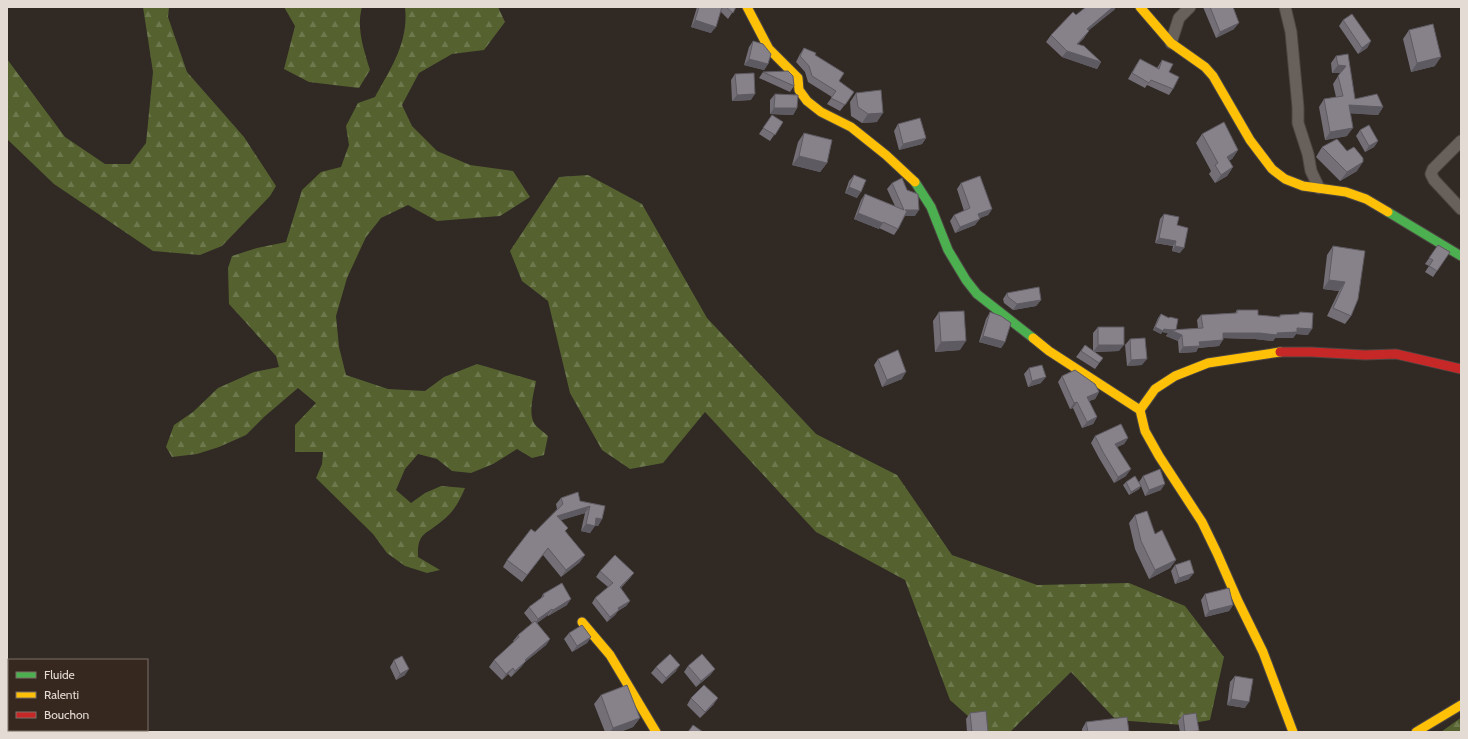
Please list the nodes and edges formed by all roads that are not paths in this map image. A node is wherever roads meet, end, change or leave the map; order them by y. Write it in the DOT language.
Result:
graph roads {
  1 [pos="747,7"];
  2 [pos="1140,7"];
  3 [pos="1190,7"];
  4 [pos="1285,7"];
  5 [pos="1171,43"];
  6 [pos="1461,141"];
  7 [pos="1319,188"];
  8 [pos="1461,209"];
  9 [pos="1461,256"];
  10 [pos="1461,369"];
  11 [pos="1140,410"];
  12 [pos="582,622"];
  13 [pos="1461,705"];
  14 [pos="656,732"];
  15 [pos="1293,732"];
  16 [pos="1416,732"];
  1 -- 11 [label="street"];
  2 -- 5 [label="street"];
  3 -- 5 [label="street"];
  4 -- 7 [label="street"];
  5 -- 7 [label="street"];
  6 -- 8 [label="street"];
  7 -- 9 [label="street"];
  10 -- 11 [label="street"];
  11 -- 15 [label="street"];
  12 -- 14 [label="street"];
  13 -- 16 [label="street"];
}
